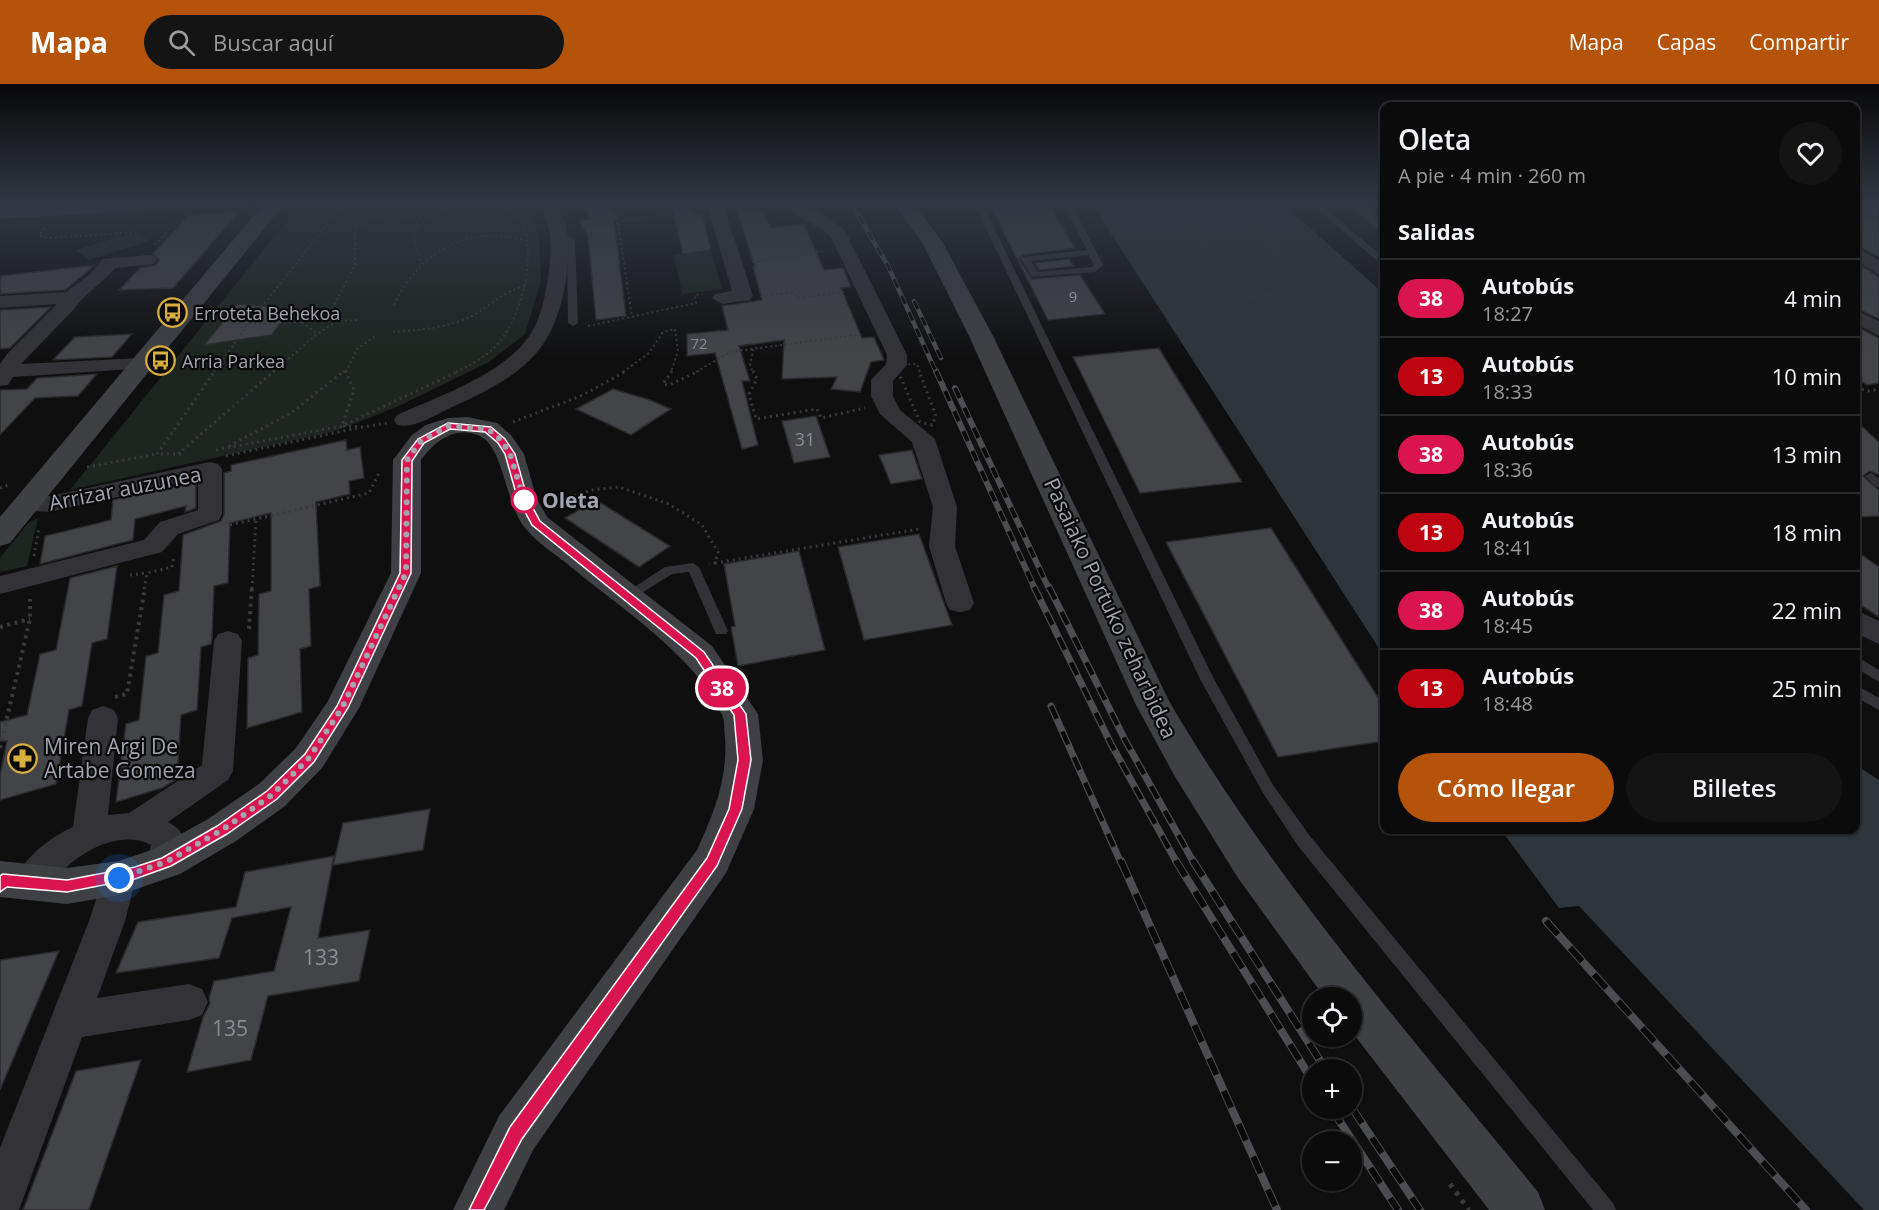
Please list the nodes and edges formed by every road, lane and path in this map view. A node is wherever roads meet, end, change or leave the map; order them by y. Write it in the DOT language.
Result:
graph roads {
  1 [pos="149,254"];
  2 [pos="231,254"];
  3 [pos="304,254"];
  4 [pos="355,254"];
  5 [pos="418,254"];
  6 [pos="437,254"];
  7 [pos="526,254"];
  8 [pos="558,254"];
  9 [pos="571,254"];
  10 [pos="623,254"];
  11 [pos="728,254"];
  12 [pos="807,254"];
  13 [pos="849,254"];
  14 [pos="938,254"];
  15 [pos="1002,254"];
  16 [pos="1077,254"];
  17 [pos="1093,254"];
  18 [pos="1211,254"];
  19 [pos="1279,254"];
  20 [pos="144,260"];
  21 [pos="421,264"];
  22 [pos="733,264"];
  23 [pos="164,272"];
  24 [pos="97,278"];
  25 [pos="525,285"];
  26 [pos="865,289"];
  27 [pos="1271,294"];
  28 [pos="743,296"];
  29 [pos="71,297"];
  30 [pos="1250,297"];
  31 [pos="722,298"];
  32 [pos="1229,300"];
  33 [pos="0,302"];
  34 [pos="394,305"];
  35 [pos="333,307"];
  36 [pos="1339,312"];
  37 [pos="632,317"];
  38 [pos="1860,318"];
  39 [pos="359,320"];
  40 [pos="337,321"];
  41 [pos="302,322"];
  42 [pos="573,323"];
  43 [pos="248,324"];
  44 [pos="583,327"];
  45 [pos="1879,330"];
  46 [pos="885,331"];
  47 [pos="393,332"];
  48 [pos="316,334"];
  49 [pos="377,335"];
  50 [pos="753,349"];
  51 [pos="141,364"];
  52 [pos="906,365"];
  53 [pos="345,370"];
  54 [pos="2,374"];
  55 [pos="1860,389"];
  56 [pos="1879,389"];
  57 [pos="873,407"];
  58 [pos="405,420"];
  59 [pos="342,426"];
  60 [pos="363,427"];
  61 [pos="488,429"];
  62 [pos="157,454"];
  63 [pos="217,458"];
  64 [pos="78,468"];
  65 [pos="369,493"];
  66 [pos="37,504"];
  67 [pos="530,512"];
  68 [pos="256,519"];
  69 [pos="0,522"];
  70 [pos="187,522"];
  71 [pos="944,525"];
  72 [pos="0,536"];
  73 [pos="175,548"];
  74 [pos="716,563"];
  75 [pos="693,567"];
  76 [pos="30,578"];
  77 [pos="0,585"];
  78 [pos="627,596"];
  79 [pos="960,603"];
  80 [pos="30,619"];
  81 [pos="1860,622"];
  82 [pos="0,627"];
  83 [pos="721,631"];
  84 [pos="1879,634"];
  85 [pos="228,641"];
  86 [pos="1860,665"];
  87 [pos="1879,677"];
  88 [pos="1860,693"];
  89 [pos="1879,705"];
  90 [pos="103,718"];
  91 [pos="0,748"];
  92 [pos="137,825"];
  93 [pos="89,835"];
  94 [pos="166,862"];
  95 [pos="119,878"];
  96 [pos="8,882"];
  97 [pos="1343,987"];
  98 [pos="189,1002"];
  99 [pos="1362,1012"];
  100 [pos="68,1021"];
  101 [pos="0,1203"];
  102 [pos="478,1210"];
  103 [pos="1520,1210"];
  104 [pos="1606,1210"];
  1 -- 20 [label="path"];
  2 -- 51 [label="street"];
  3 -- 43 [label="path"];
  4 -- 35 [label="path"];
  5 -- 21 [label="path"];
  6 -- 21 [label="path"];
  7 -- 25 [label="path"];
  8 -- 58 [label="street"];
  9 -- 42 [label="lane"];
  10 -- 37 [label="path"];
  11 -- 22 [label="street"];
  12 -- 22 [label="path"];
  13 -- 26 [label="street"];
  14 -- 97 [label="street, Pasaiako Portuko zeharbidea"];
  15 -- 104 [label="lane"];
  16 -- 17 [label="lane"];
  18 -- 30 [label="path"];
  19 -- 36 [label="path"];
  20 -- 24 [label="street"];
  21 -- 34 [label="path"];
  22 -- 28 [label="street"];
  23 -- 24 [label="street"];
  24 -- 29 [label="street"];
  25 -- 47 [label="path"];
  25 -- 59 [label="path"];
  26 -- 28 [label="path"];
  26 -- 46 [label="street"];
  27 -- 30 [label="path"];
  28 -- 31 [label="street"];
  29 -- 33 [label="street"];
  29 -- 54 [label="street"];
  30 -- 32 [label="path"];
  31 -- 37 [label="path"];
  35 -- 40 [label="path"];
  35 -- 41 [label="path"];
  37 -- 44 [label="path"];
  38 -- 45 [label="street"];
  39 -- 40 [label="path"];
  40 -- 48 [label="path"];
  41 -- 43 [label="path"];
  41 -- 48 [label="path"];
  43 -- 62 [label="path"];
  46 -- 50 [label="path"];
  46 -- 52 [label="street"];
  48 -- 62 [label="path"];
  49 -- 53 [label="path"];
  50 -- 57 [label="path"];
  50 -- 61 [label="path"];
  51 -- 54 [label="street"];
  51 -- 66 [label="street"];
  52 -- 52 [label="path"];
  52 -- 71 [label="street"];
  53 -- 59 [label="path"];
  53 -- 59 [label="path"];
  55 -- 56 [label="path"];
  58 -- 60 [label="path"];
  59 -- 60 [label="path"];
  60 -- 63 [label="path"];
  61 -- 67 [label="street"];
  61 -- 94 [label="street"];
  62 -- 64 [label="path"];
  65 -- 68 [label="path"];
  66 -- 69 [label="street"];
  66 -- 70 [label="street, Arrizar auzunea"];
  66 -- 72 [label="street"];
  66 -- 76 [label="path"];
  67 -- 74 [label="path"];
  67 -- 78 [label="street"];
  68 -- 70 [label="path"];
  68 -- 85 [label="path"];
  70 -- 76 [label="street, Arrizar auzunea"];
  71 -- 74 [label="path"];
  71 -- 79 [label="street"];
  73 -- 90 [label="path"];
  74 -- 75 [label="path"];
  75 -- 78 [label="lane"];
  75 -- 83 [label="lane"];
  76 -- 77 [label="street, Arrizar auzunea"];
  76 -- 80 [label="path"];
  78 -- 102 [label="street"];
  80 -- 82 [label="path"];
  80 -- 91 [label="path"];
  81 -- 84 [label="street"];
  85 -- 92 [label="street"];
  86 -- 87 [label="lane"];
  88 -- 89 [label="lane"];
  90 -- 93 [label="street"];
  92 -- 93 [label="street"];
  92 -- 94 [label="street"];
  93 -- 96 [label="street"];
  94 -- 95 [label="street"];
  95 -- 96 [label="street"];
  95 -- 100 [label="street"];
  98 -- 100 [label="street"];
  99 -- 103 [label="street, Pasaiako Portuko zeharbidea"];
  100 -- 101 [label="street"];
}
